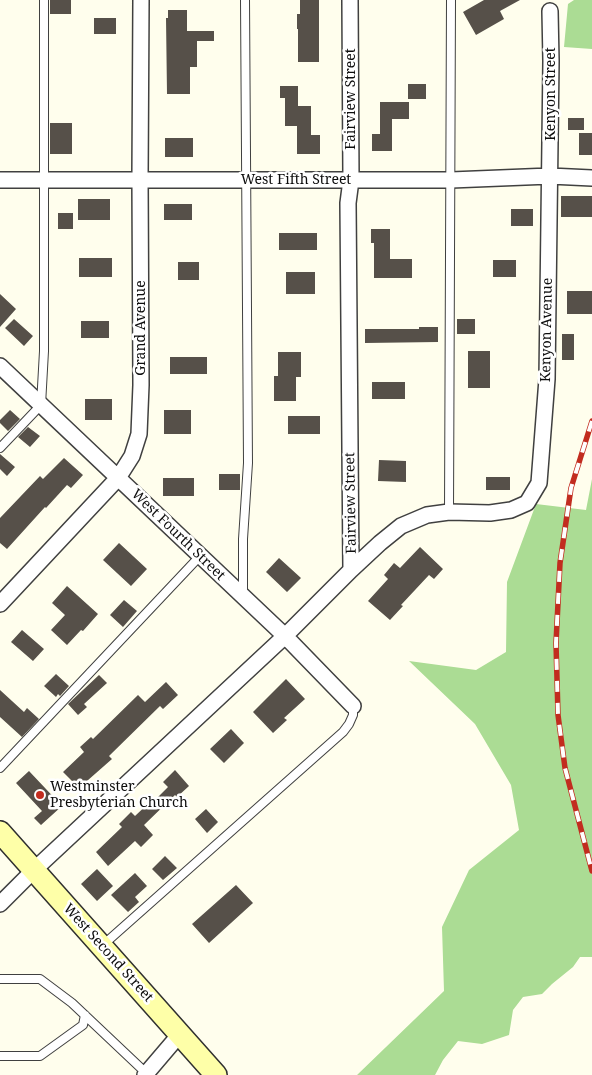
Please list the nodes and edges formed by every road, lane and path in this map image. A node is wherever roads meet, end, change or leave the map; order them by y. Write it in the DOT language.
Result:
graph roads {
  1 [pos="44,0"];
  2 [pos="142,0"];
  3 [pos="245,0"];
  4 [pos="350,0"];
  5 [pos="451,0"];
  6 [pos="550,11"];
  7 [pos="550,176"];
  8 [pos="592,178"];
  9 [pos="140,179"];
  10 [pos="0,180"];
  11 [pos="44,180"];
  12 [pos="246,180"];
  13 [pos="351,180"];
  14 [pos="451,180"];
  15 [pos="0,366"];
  16 [pos="41,405"];
  17 [pos="0,448"];
  18 [pos="118,478"];
  19 [pos="449,512"];
  20 [pos="200,556"];
  21 [pos="352,570"];
  22 [pos="243,597"];
  23 [pos="0,604"];
  24 [pos="285,636"];
  25 [pos="353,706"];
  26 [pos="0,768"];
  27 [pos="0,832"];
  28 [pos="34,870"];
  29 [pos="0,904"];
  30 [pos="102,946"];
  31 [pos="0,978"];
  32 [pos="85,1015"];
  33 [pos="180,1034"];
  34 [pos="0,1056"];
  35 [pos="145,1074"];
  36 [pos="216,1075"];
  1 -- 11 [label="lane"];
  2 -- 9 [label="street, Grand Avenue"];
  3 -- 12 [label="lane"];
  4 -- 13 [label="street, Fairview Street"];
  5 -- 14 [label="lane"];
  6 -- 7 [label="street, Kenyon Street"];
  7 -- 8 [label="street, West Fifth Street"];
  7 -- 14 [label="street, West Fifth Street"];
  7 -- 19 [label="street, Kenyon Avenue"];
  9 -- 11 [label="street, West Fifth Street"];
  9 -- 12 [label="street, West Fifth Street"];
  9 -- 18 [label="street, Grand Avenue"];
  10 -- 11 [label="street, West Fifth Street"];
  11 -- 16 [label="lane"];
  12 -- 13 [label="street, West Fifth Street"];
  12 -- 22 [label="lane"];
  13 -- 14 [label="street, West Fifth Street"];
  13 -- 21 [label="street, Fairview Street"];
  14 -- 19 [label="lane"];
  15 -- 16 [label="street, West Fourth Street"];
  16 -- 17 [label="lane"];
  16 -- 18 [label="street, West Fourth Street"];
  18 -- 20 [label="street, West Fourth Street"];
  18 -- 23 [label="street, Grand Avenue"];
  19 -- 21 [label="street"];
  20 -- 22 [label="street, West Fourth Street"];
  20 -- 26 [label="lane"];
  21 -- 24 [label="street, Fairview Street"];
  22 -- 24 [label="street, West Fourth Street"];
  24 -- 25 [label="street, West Fourth Street"];
  24 -- 28 [label="street, Fairview Street"];
  25 -- 30 [label="lane"];
  27 -- 28 [label="main road, West Second Street"];
  28 -- 29 [label="street, Fairview Street"];
  28 -- 30 [label="main road, West Second Street"];
  30 -- 33 [label="main road, West Second Street"];
  31 -- 32 [label="lane"];
  32 -- 34 [label="lane"];
  32 -- 35 [label="lane"];
  33 -- 35 [label="street"];
  33 -- 36 [label="main road, West Second Street"];
}
